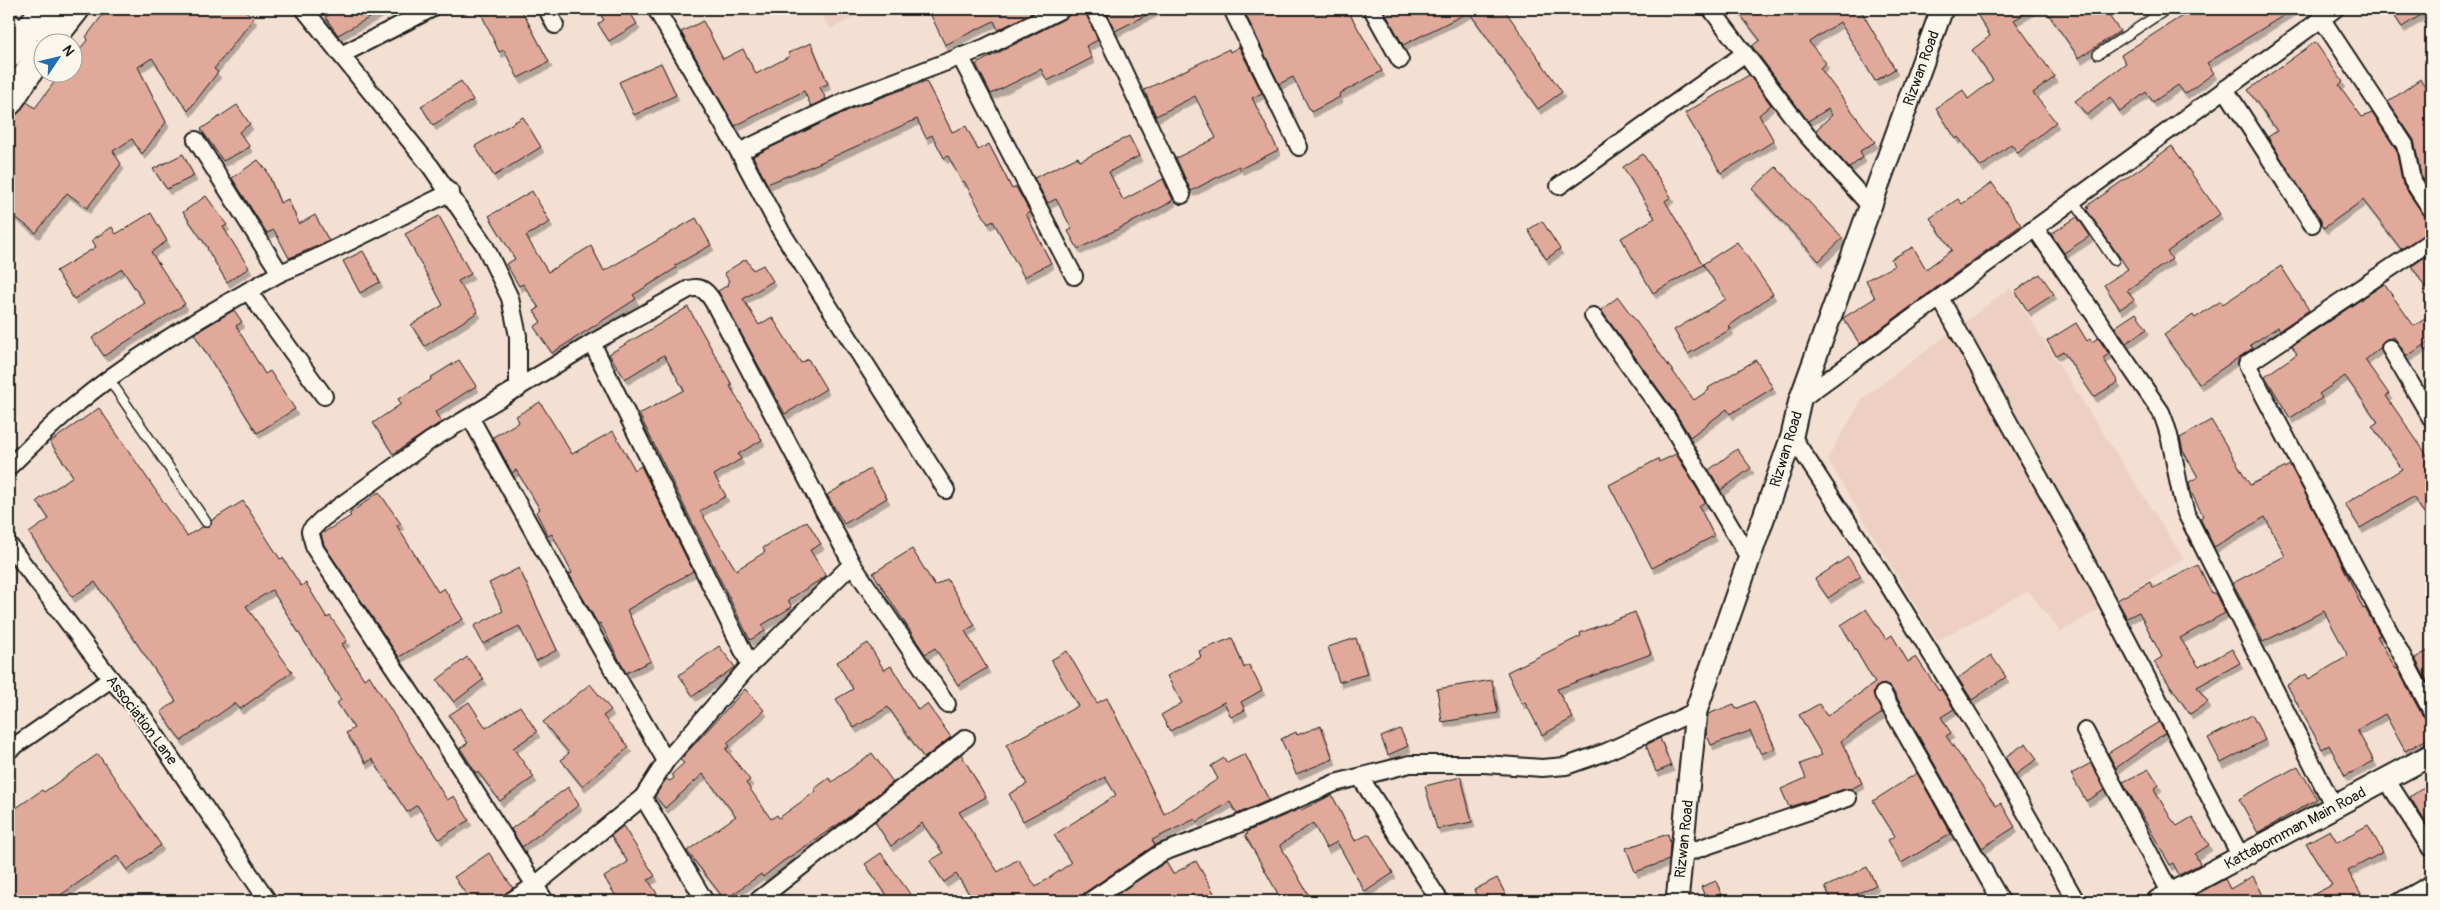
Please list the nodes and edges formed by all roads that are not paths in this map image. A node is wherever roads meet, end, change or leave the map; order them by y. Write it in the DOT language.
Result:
graph roads {
  1 [pos="44,9"];
  2 [pos="76,9"];
  3 [pos="304,9"];
  4 [pos="431,9"];
  5 [pos="547,9"];
  6 [pos="656,9"];
  7 [pos="1062,9"];
  8 [pos="1094,9"];
  9 [pos="1232,9"];
  10 [pos="1372,9"];
  11 [pos="1711,9"];
  12 [pos="1942,9"];
  13 [pos="2167,9"];
  14 [pos="2335,9"];
  15 [pos="2318,14"];
  16 [pos="555,25"];
  17 [pos="16,27"];
  18 [pos="58,32"];
  19 [pos="1744,54"];
  20 [pos="2098,54"];
  21 [pos="9,55"];
  22 [pos="341,56"];
  23 [pos="960,56"];
  24 [pos="1400,60"];
  25 [pos="32,67"];
  26 [pos="2225,89"];
  27 [pos="9,102"];
  28 [pos="196,140"];
  29 [pos="1299,147"];
  30 [pos="739,152"];
  31 [pos="1559,186"];
  32 [pos="451,192"];
  33 [pos="1182,195"];
  34 [pos="2073,200"];
  35 [pos="1870,206"];
  36 [pos="2431,209"];
  37 [pos="2312,224"];
  38 [pos="2035,228"];
  39 [pos="2431,241"];
  40 [pos="2114,260"];
  41 [pos="280,273"];
  42 [pos="1074,276"];
  43 [pos="248,291"];
  44 [pos="1940,298"];
  45 [pos="1593,316"];
  46 [pos="592,343"];
  47 [pos="2390,348"];
  48 [pos="109,379"];
  49 [pos="518,389"];
  50 [pos="324,396"];
  51 [pos="1800,400"];
  52 [pos="470,417"];
  53 [pos="2431,418"];
  54 [pos="1792,436"];
  55 [pos="9,467"];
  56 [pos="946,490"];
  57 [pos="206,522"];
  58 [pos="9,545"];
  59 [pos="1749,558"];
  60 [pos="852,564"];
  61 [pos="750,665"];
  62 [pos="112,679"];
  63 [pos="1883,694"];
  64 [pos="947,704"];
  65 [pos="2431,710"];
  66 [pos="1696,711"];
  67 [pos="2085,731"];
  68 [pos="966,738"];
  69 [pos="9,750"];
  70 [pos="2431,755"];
  71 [pos="666,761"];
  72 [pos="1360,777"];
  73 [pos="2386,779"];
  74 [pos="643,797"];
  75 [pos="1848,798"];
  76 [pos="2334,807"];
  77 [pos="2431,850"];
  78 [pos="1683,854"];
  79 [pos="2241,857"];
  80 [pos="2431,884"];
  81 [pos="534,886"];
  82 [pos="2166,898"];
  83 [pos="268,901"];
  84 [pos="511,901"];
  85 [pos="544,901"];
  86 [pos="705,901"];
  87 [pos="758,901"];
  88 [pos="1090,901"];
  89 [pos="1440,901"];
  90 [pos="1677,901"];
  91 [pos="2002,901"];
  92 [pos="2076,901"];
  93 [pos="2401,901"];
  1 -- 17 [label="main road"];
  2 -- 18 [label="main road"];
  3 -- 22 [label="street"];
  4 -- 22 [label="street"];
  5 -- 16 [label="street"];
  6 -- 30 [label="street"];
  7 -- 23 [label="street"];
  8 -- 33 [label="street"];
  9 -- 29 [label="street"];
  10 -- 24 [label="street"];
  11 -- 19 [label="street"];
  12 -- 35 [label="street, Rizwan Road"];
  13 -- 20 [label="lane"];
  14 -- 15 [label="street"];
  15 -- 26 [label="street"];
  15 -- 36 [label="street"];
  17 -- 21 [label="main road"];
  19 -- 31 [label="street"];
  19 -- 35 [label="street"];
  22 -- 32 [label="street"];
  23 -- 30 [label="street"];
  23 -- 42 [label="street"];
  25 -- 27 [label="main road"];
  26 -- 34 [label="street"];
  26 -- 37 [label="street"];
  28 -- 41 [label="street"];
  30 -- 56 [label="street"];
  32 -- 41 [label="street"];
  32 -- 49 [label="street"];
  34 -- 38 [label="street"];
  34 -- 40 [label="lane"];
  35 -- 51 [label="street, Rizwan Road"];
  38 -- 44 [label="street"];
  38 -- 76 [label="street"];
  39 -- 65 [label="street"];
  41 -- 43 [label="street"];
  43 -- 48 [label="street"];
  43 -- 50 [label="street"];
  44 -- 51 [label="street"];
  44 -- 79 [label="street"];
  45 -- 59 [label="street"];
  46 -- 49 [label="street"];
  46 -- 60 [label="street"];
  46 -- 61 [label="street"];
  47 -- 53 [label="street"];
  48 -- 55 [label="street"];
  48 -- 57 [label="lane"];
  49 -- 52 [label="street"];
  51 -- 54 [label="street, Rizwan Road"];
  52 -- 71 [label="street"];
  52 -- 81 [label="street"];
  54 -- 59 [label="street, Rizwan Road"];
  54 -- 92 [label="street"];
  58 -- 62 [label="street, Association Lane"];
  59 -- 66 [label="street, Rizwan Road"];
  60 -- 61 [label="street"];
  60 -- 64 [label="street"];
  61 -- 71 [label="street"];
  62 -- 69 [label="street"];
  62 -- 83 [label="street, Association Lane"];
  63 -- 91 [label="street"];
  66 -- 72 [label="street"];
  66 -- 78 [label="street, Rizwan Road"];
  67 -- 82 [label="street"];
  68 -- 87 [label="street"];
  70 -- 73 [label="street, Kattabomman Main Road"];
  71 -- 74 [label="street"];
  72 -- 88 [label="street"];
  72 -- 89 [label="street"];
  73 -- 76 [label="street, Kattabomman Main Road"];
  73 -- 77 [label="street"];
  74 -- 81 [label="street"];
  74 -- 86 [label="street"];
  75 -- 78 [label="street"];
  76 -- 79 [label="street, Kattabomman Main Road"];
  78 -- 90 [label="street, Rizwan Road"];
  79 -- 82 [label="street, Kattabomman Main Road"];
  80 -- 93 [label="street"];
  81 -- 84 [label="street"];
  81 -- 85 [label="street"];
}
